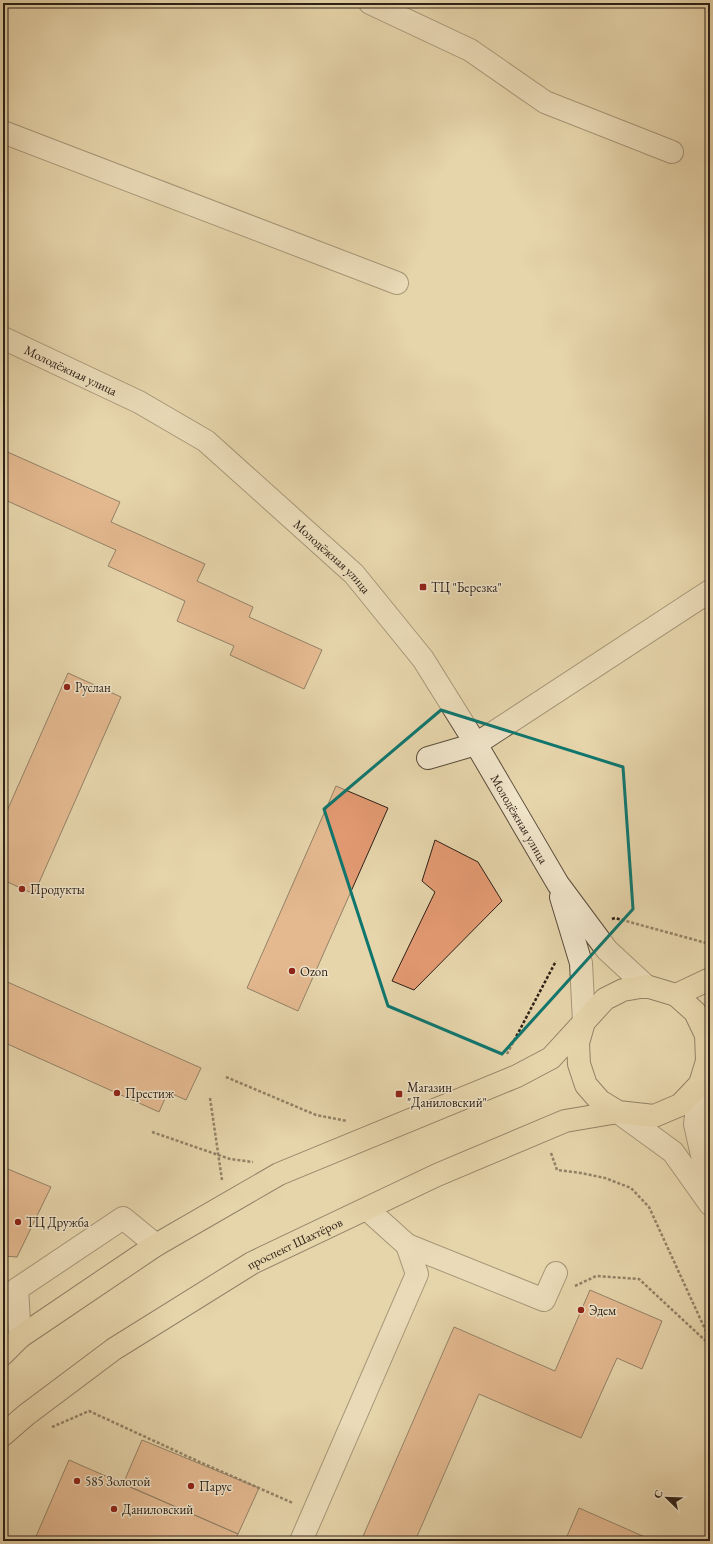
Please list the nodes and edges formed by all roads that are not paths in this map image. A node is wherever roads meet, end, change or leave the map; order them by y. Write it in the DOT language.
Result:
graph roads {
  1 [pos="370,3"];
  2 [pos="3,132"];
  3 [pos="672,152"];
  4 [pos="397,283"];
  5 [pos="3,338"];
  6 [pos="710,591"];
  7 [pos="476,744"];
  8 [pos="428,758"];
  9 [pos="558,884"];
  10 [pos="710,978"];
  11 [pos="646,986"];
  12 [pos="676,995"];
  13 [pos="584,1022"];
  14 [pos="709,1060"];
  15 [pos="700,1084"];
  16 [pos="618,1112"];
  17 [pos="710,1191"];
  18 [pos="710,1204"];
  19 [pos="367,1209"];
  20 [pos="156,1245"];
  21 [pos="407,1245"];
  22 [pos="556,1273"];
  23 [pos="20,1337"];
  24 [pos="3,1354"];
  25 [pos="3,1435"];
  26 [pos="302,1541"];
  1 -- 3 [label="street"];
  2 -- 4 [label="street"];
  5 -- 7 [label="street, Молодёжная улица"];
  6 -- 7 [label="street"];
  7 -- 8 [label="street"];
  7 -- 9 [label="street, Молодёжная улица"];
  9 -- 11 [label="street, Молодёжная улица"];
  9 -- 13 [label="street, Молодёжная улица"];
  10 -- 12 [label="main road"];
  11 -- 12 [label="main road"];
  11 -- 13 [label="main road"];
  12 -- 14 [label="main road"];
  13 -- 16 [label="main road"];
  13 -- 20 [label="main road"];
  14 -- 15 [label="main road"];
  15 -- 16 [label="main road"];
  15 -- 17 [label="street"];
  16 -- 18 [label="street"];
  16 -- 19 [label="main road, проспект Шахтёров"];
  19 -- 21 [label="street"];
  19 -- 25 [label="main road, проспект Шахтёров"];
  20 -- 23 [label="main road"];
  20 -- 23 [label="street"];
  21 -- 22 [label="street"];
  21 -- 26 [label="street"];
  23 -- 24 [label="main road"];
}
